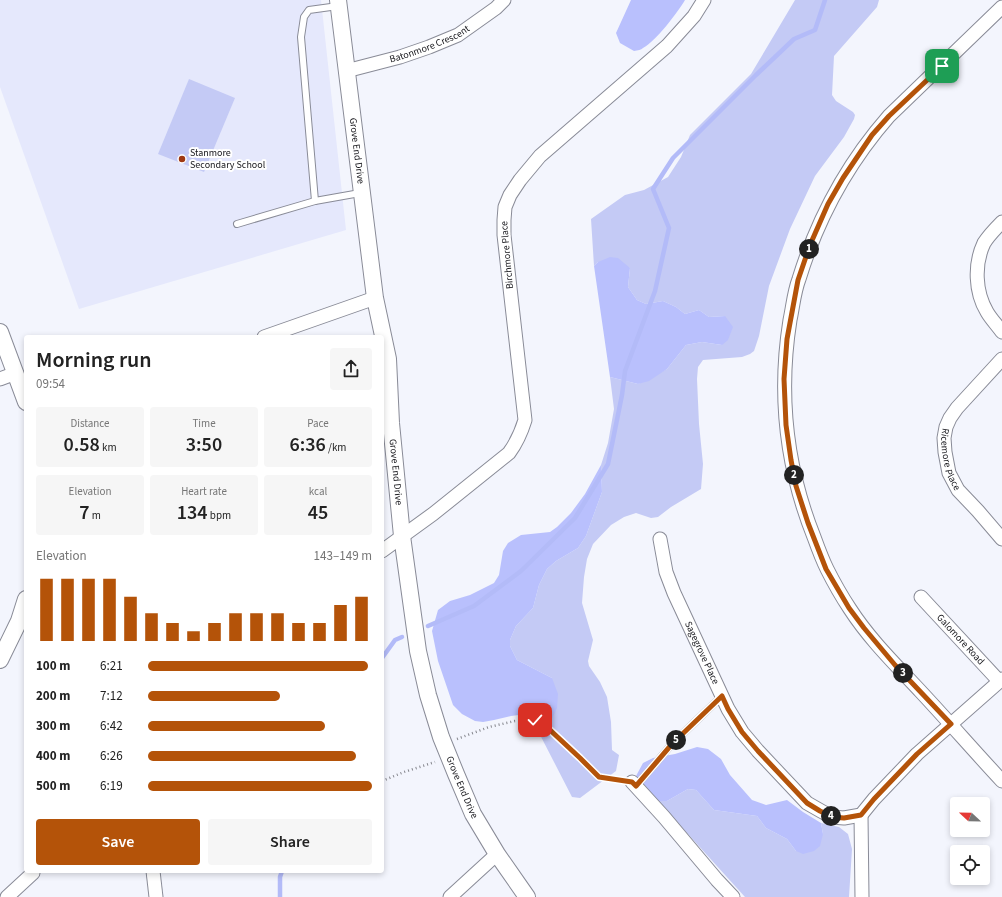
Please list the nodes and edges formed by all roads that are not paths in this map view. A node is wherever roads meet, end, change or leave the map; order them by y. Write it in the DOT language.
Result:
graph roads {
  1 [pos="504,0"];
  2 [pos="704,0"];
  3 [pos="338,3"];
  4 [pos="1002,7"];
  5 [pos="346,71"];
  6 [pos="362,193"];
  7 [pos="315,201"];
  8 [pos="1002,222"];
  9 [pos="237,224"];
  10 [pos="375,298"];
  11 [pos="0,332"];
  12 [pos="1002,332"];
  13 [pos="276,335"];
  14 [pos="383,335"];
  15 [pos="384,340"];
  16 [pos="1002,359"];
  17 [pos="16,373"];
  18 [pos="0,378"];
  19 [pos="24,396"];
  20 [pos="402,536"];
  21 [pos="660,539"];
  22 [pos="1002,539"];
  23 [pos="384,550"];
  24 [pos="921,597"];
  25 [pos="24,605"];
  26 [pos="0,660"];
  27 [pos="1001,680"];
  28 [pos="722,696"];
  29 [pos="951,724"];
  30 [pos="1002,781"];
  31 [pos="634,784"];
  32 [pos="861,815"];
  33 [pos="497,854"];
  34 [pos="33,873"];
  35 [pos="153,873"];
  36 [pos="7,897"];
  37 [pos="156,897"];
  38 [pos="450,897"];
  39 [pos="527,897"];
  40 [pos="733,897"];
  41 [pos="862,897"];
  1 -- 5 [label="street, Batonmore Crescent"];
  2 -- 20 [label="street, Birchmore Place"];
  3 -- 5 [label="street, Grove End Drive"];
  3 -- 7 [label="lane"];
  4 -- 29 [label="street"];
  5 -- 6 [label="street, Grove End Drive"];
  6 -- 7 [label="lane"];
  6 -- 10 [label="street, Grove End Drive"];
  7 -- 9 [label="lane"];
  8 -- 12 [label="street"];
  10 -- 13 [label="street"];
  10 -- 14 [label="street, Grove End Drive"];
  11 -- 17 [label="street"];
  15 -- 20 [label="street, Grove End Drive"];
  16 -- 22 [label="street, Ricemore Place"];
  17 -- 18 [label="street"];
  17 -- 19 [label="street"];
  20 -- 23 [label="street, Birchmore Place"];
  20 -- 33 [label="street, Grove End Drive"];
  21 -- 28 [label="street, Sagegrove Place"];
  24 -- 27 [label="street, Galomore Road"];
  25 -- 26 [label="street"];
  27 -- 29 [label="street, Galomore Road"];
  28 -- 31 [label="lane"];
  28 -- 32 [label="street, Sagegrove Place"];
  29 -- 30 [label="street"];
  29 -- 32 [label="street"];
  31 -- 40 [label="street"];
  32 -- 41 [label="street"];
  33 -- 38 [label="street"];
  33 -- 39 [label="street, Grove End Drive"];
  34 -- 36 [label="street"];
  35 -- 37 [label="street"];
}
